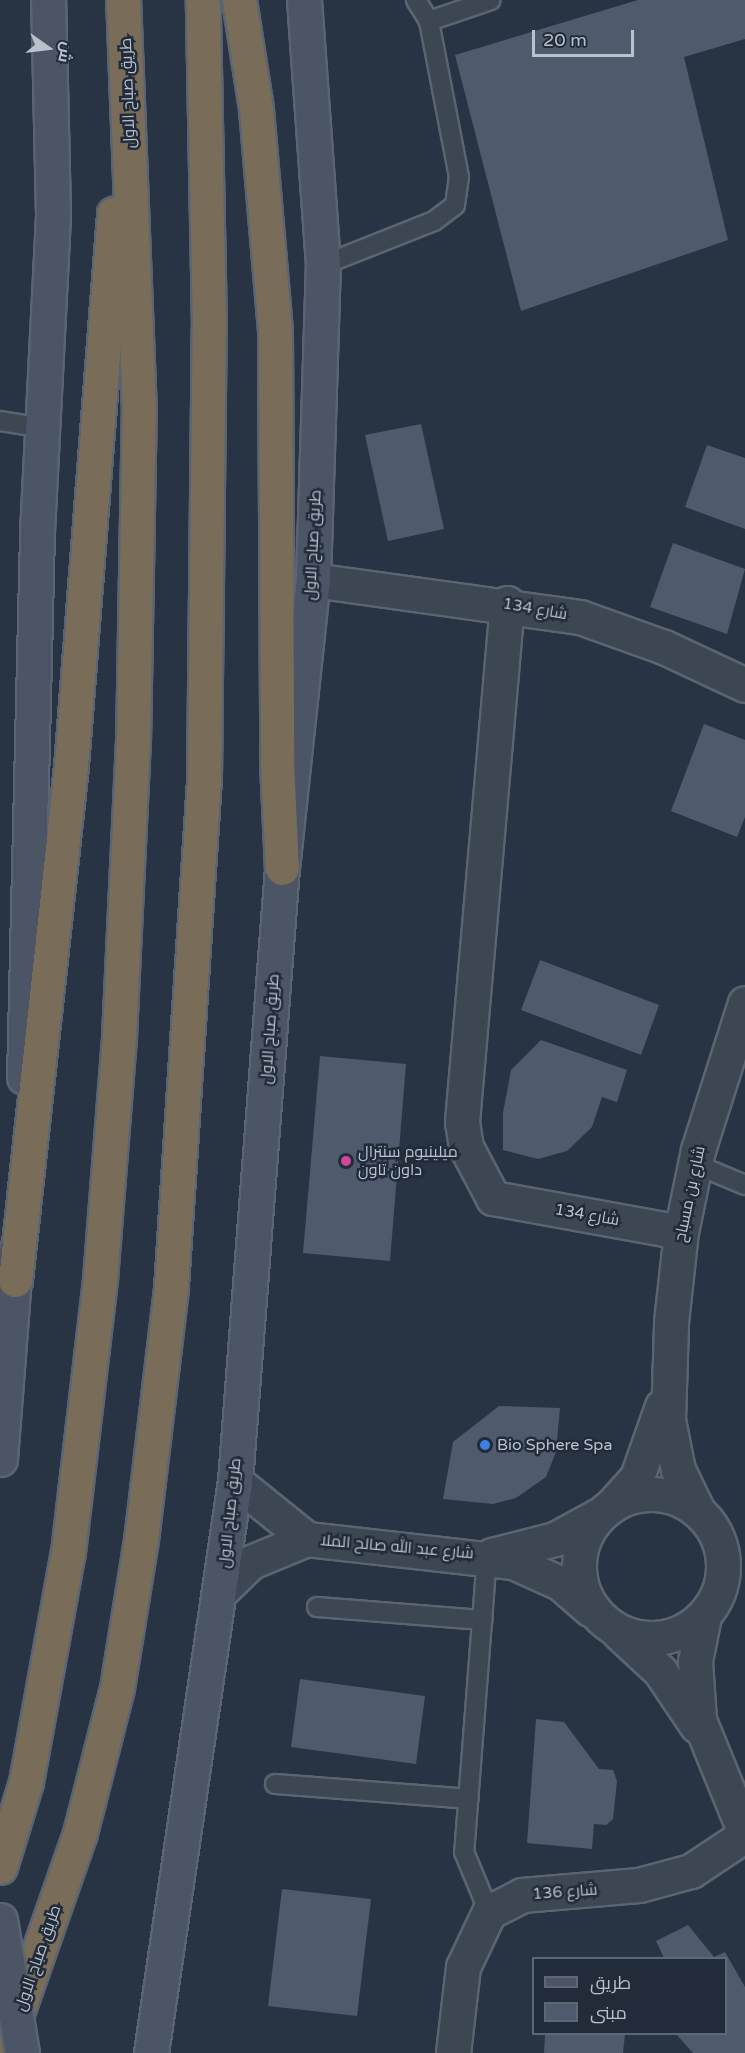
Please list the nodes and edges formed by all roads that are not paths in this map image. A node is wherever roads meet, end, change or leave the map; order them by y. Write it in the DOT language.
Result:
graph roads {
  1 [pos="48,0"];
  2 [pos="123,0"];
  3 [pos="203,0"];
  4 [pos="239,0"];
  5 [pos="304,0"];
  6 [pos="416,0"];
  7 [pos="491,0"];
  8 [pos="429,21"];
  9 [pos="127,54"];
  10 [pos="323,265"];
  11 [pos="0,421"];
  12 [pos="43,429"];
  13 [pos="313,580"];
  14 [pos="507,603"];
  15 [pos="745,685"];
  16 [pos="282,868"];
  17 [pos="745,1003"];
  18 [pos="695,1164"];
  19 [pos="745,1185"];
  20 [pos="681,1232"];
  21 [pos="15,1280"];
  22 [pos="666,1393"];
  23 [pos="0,1459"];
  24 [pos="235,1481"];
  25 [pos="605,1510"];
  26 [pos="701,1514"];
  27 [pos="306,1539"];
  28 [pos="745,1547"];
  29 [pos="487,1556"];
  30 [pos="745,1580"];
  31 [pos="222,1590"];
  32 [pos="317,1607"];
  33 [pos="707,1612"];
  34 [pos="482,1620"];
  35 [pos="605,1623"];
  36 [pos="705,1738"];
  37 [pos="275,1784"];
  38 [pos="468,1799"];
  39 [pos="742,1820"];
  40 [pos="0,1867"];
  41 [pos="489,1912"];
  42 [pos="0,1920"];
  43 [pos="3,2053"];
  44 [pos="22,2053"];
  45 [pos="151,2053"];
  46 [pos="453,2053"];
  1 -- 12 [label="main road"];
  2 -- 9 [label="highway, طريق صباح الاول"];
  3 -- 43 [label="highway, طريق صباح الاول"];
  4 -- 16 [label="highway"];
  5 -- 10 [label="main road, طريق صباح الاول"];
  6 -- 8 [label="lane"];
  7 -- 8 [label="lane"];
  8 -- 10 [label="lane"];
  9 -- 21 [label="highway"];
  9 -- 40 [label="highway, طريق صباح الاول"];
  10 -- 13 [label="main road, طريق صباح الاول"];
  11 -- 12 [label="lane"];
  12 -- 21 [label="main road"];
  13 -- 14 [label="street, شارع 134"];
  13 -- 16 [label="main road, طريق صباح الاول"];
  14 -- 15 [label="street, شارع 134"];
  14 -- 20 [label="street, شارع 134"];
  16 -- 24 [label="main road, طريق صباح الاول"];
  17 -- 18 [label="street, شارع بن مسباح"];
  18 -- 19 [label="lane"];
  18 -- 20 [label="street, شارع بن مسباح"];
  20 -- 22 [label="street, شارع بن مسباح"];
  21 -- 23 [label="main road"];
  22 -- 25 [label="street, شارع بن مسباح"];
  22 -- 26 [label="street, شارع بن مسباح"];
  24 -- 27 [label="street, شارع عبد الله صالح الملا"];
  24 -- 31 [label="main road, طريق صباح الاول"];
  25 -- 26 [label="street"];
  25 -- 29 [label="street, شارع عبد الله صالح الملا"];
  25 -- 35 [label="street"];
  26 -- 28 [label="street"];
  26 -- 33 [label="street"];
  27 -- 29 [label="street, شارع عبد الله صالح الملا"];
  27 -- 31 [label="street, شارع عبد الله صالح الملا"];
  29 -- 34 [label="lane"];
  29 -- 35 [label="street, شارع عبد الله صالح الملا"];
  30 -- 33 [label="street"];
  31 -- 45 [label="main road, طريق صباح الاول"];
  32 -- 34 [label="lane"];
  33 -- 35 [label="street"];
  33 -- 36 [label="street"];
  34 -- 38 [label="lane"];
  35 -- 36 [label="street"];
  36 -- 39 [label="street"];
  37 -- 38 [label="lane"];
  38 -- 41 [label="lane"];
  39 -- 41 [label="street, شارع 136"];
  41 -- 46 [label="street"];
  42 -- 44 [label="main road, طريق صباح الاول, bridge"];
}
